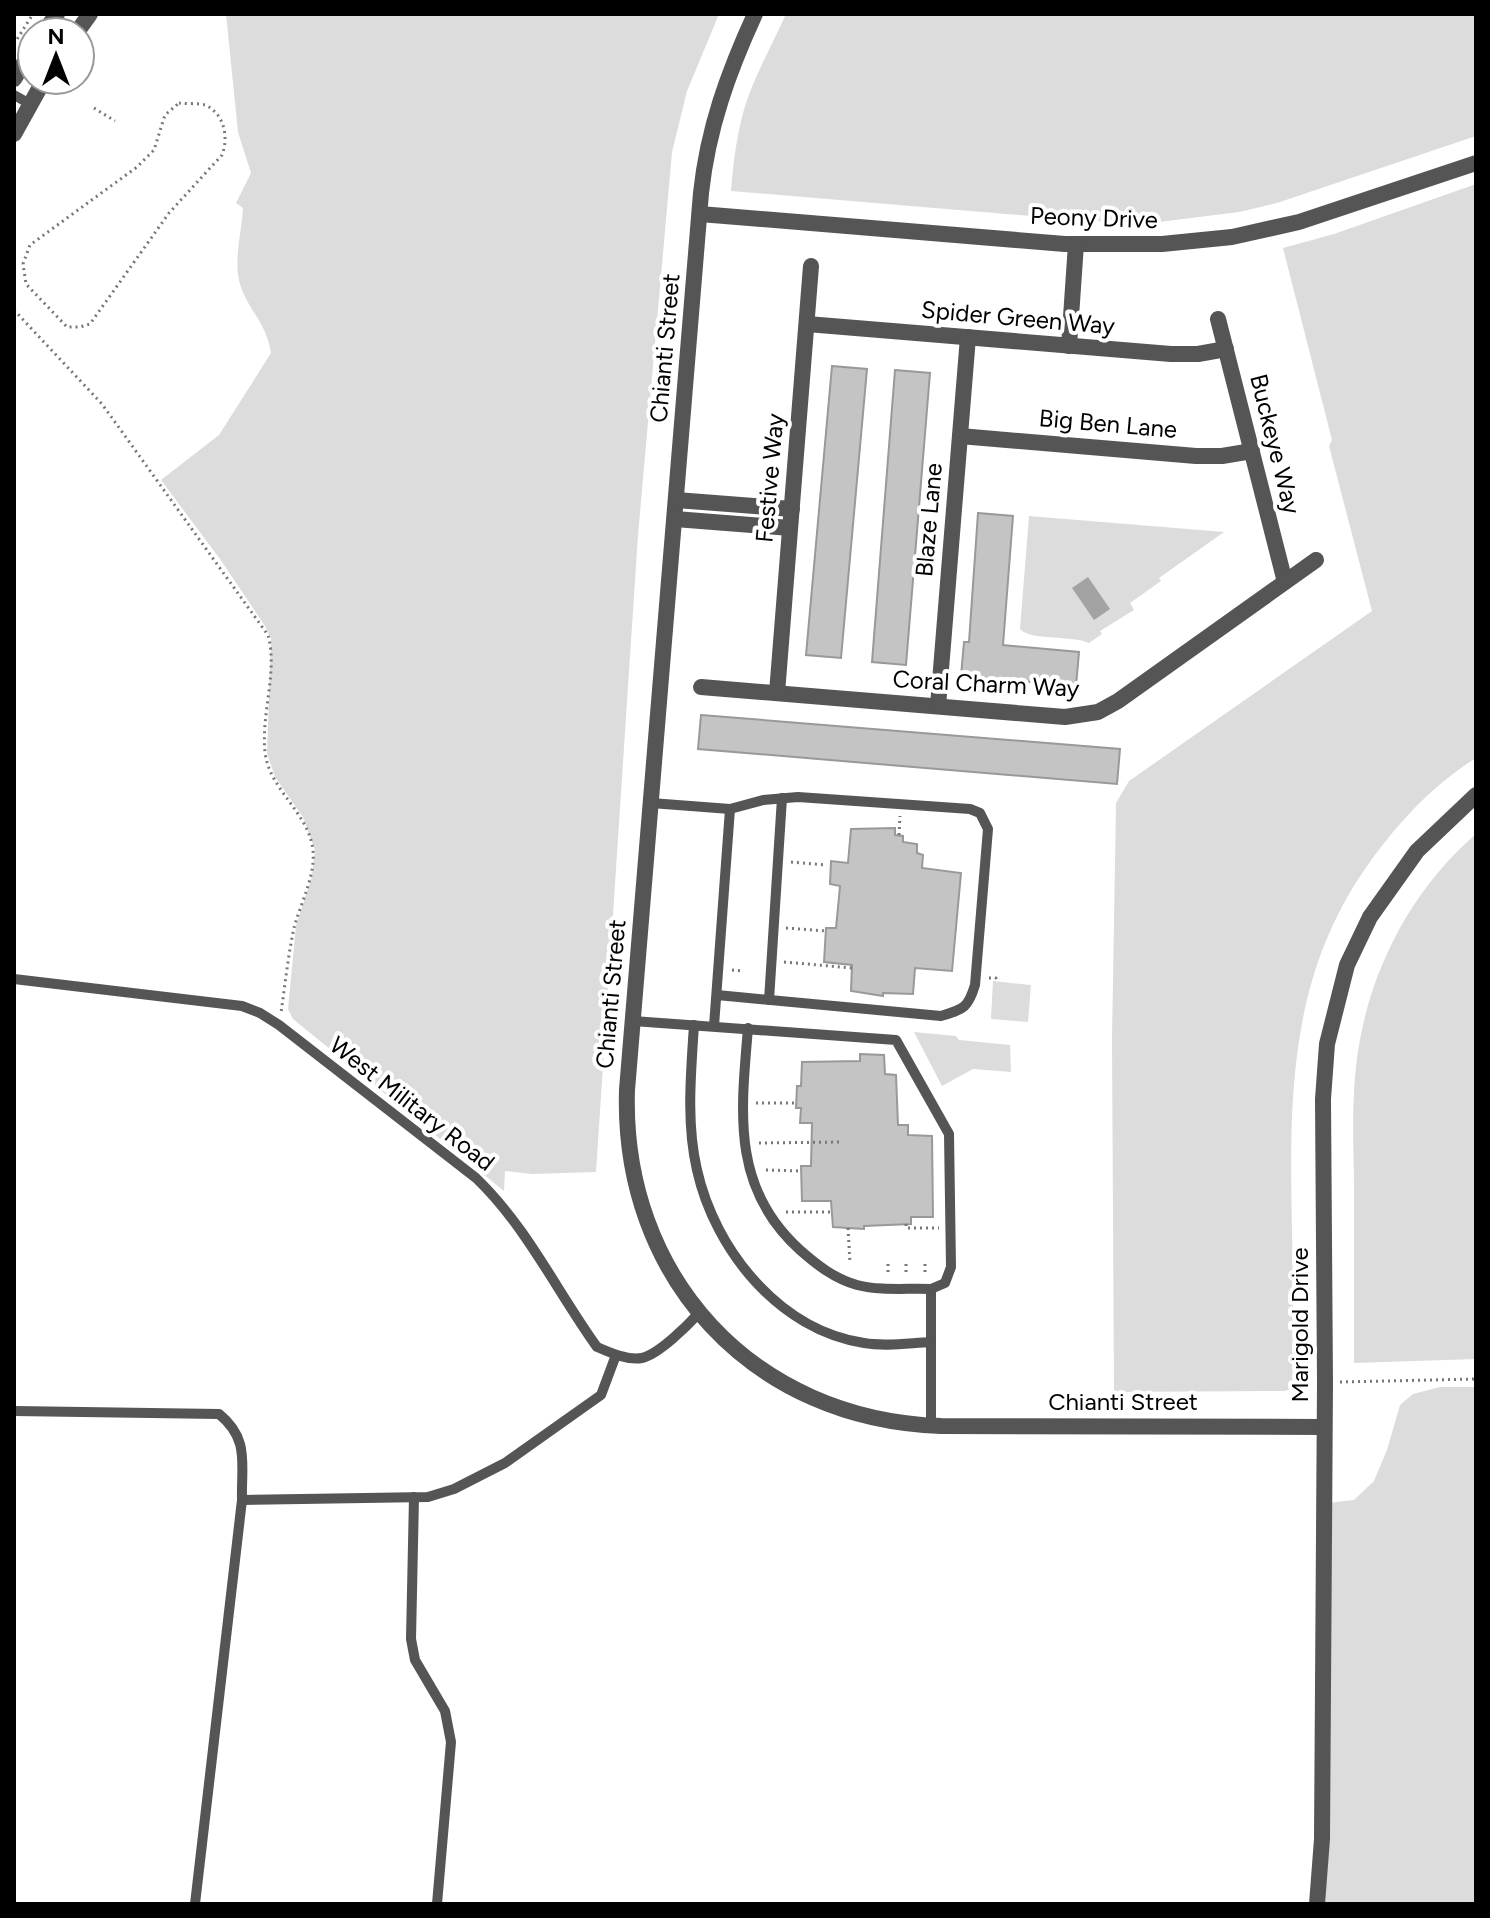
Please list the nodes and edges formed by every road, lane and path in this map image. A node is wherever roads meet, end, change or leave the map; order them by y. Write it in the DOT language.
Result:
graph roads {
  1 [pos="33,14"];
  2 [pos="755,14"];
  3 [pos="14,44"];
  4 [pos="14,95"];
  5 [pos="35,96"];
  6 [pos="30,104"];
  7 [pos="94,108"];
  8 [pos="115,121"];
  9 [pos="14,134"];
  10 [pos="154,150"];
  11 [pos="1476,163"];
  12 [pos="700,214"];
  13 [pos="1076,244"];
  14 [pos="811,266"];
  15 [pos="14,310"];
  16 [pos="1218,319"];
  17 [pos="807,324"];
  18 [pos="968,337"];
  19 [pos="1069,346"];
  20 [pos="1226,349"];
  21 [pos="960,436"];
  22 [pos="1252,451"];
  23 [pos="676,500"];
  24 [pos="792,509"];
  25 [pos="675,519"];
  26 [pos="790,528"];
  27 [pos="1316,560"];
  28 [pos="1285,582"];
  29 [pos="701,687"];
  30 [pos="777,693"];
  31 [pos="938,706"];
  32 [pos="1476,795"];
  33 [pos="782,798"];
  34 [pos="651,803"];
  35 [pos="730,809"];
  36 [pos="900,816"];
  37 [pos="899,835"];
  38 [pos="791,862"];
  39 [pos="827,865"];
  40 [pos="786,928"];
  41 [pos="826,931"];
  42 [pos="784,962"];
  43 [pos="852,968"];
  44 [pos="986,977"];
  45 [pos="14,979"];
  46 [pos="996,982"];
  47 [pos="717,995"];
  48 [pos="769,1000"];
  49 [pos="633,1021"];
  50 [pos="279,1025"];
  51 [pos="694,1025"];
  52 [pos="714,1026"];
  53 [pos="748,1028"];
  54 [pos="756,1103"];
  55 [pos="796,1103"];
  56 [pos="842,1142"];
  57 [pos="759,1143"];
  58 [pos="766,1170"];
  59 [pos="802,1171"];
  60 [pos="786,1212"];
  61 [pos="832,1212"];
  62 [pos="906,1224"];
  63 [pos="848,1228"];
  64 [pos="939,1228"];
  65 [pos="850,1263"];
  66 [pos="931,1289"];
  67 [pos="699,1313"];
  68 [pos="931,1342"];
  69 [pos="616,1355"];
  70 [pos="1476,1379"];
  71 [pos="1325,1383"];
  72 [pos="14,1411"];
  73 [pos="931,1425"];
  74 [pos="1324,1427"];
  75 [pos="414,1497"];
  76 [pos="242,1500"];
  77 [pos="195,1904"];
  78 [pos="437,1904"];
  79 [pos="1317,1904"];
  1 -- 3 [label="path"];
  2 -- 12 [label="street, Chianti Street"];
  4 -- 6 [label="lane"];
  5 -- 6 [label="street"];
  6 -- 9 [label="street"];
  7 -- 8 [label="path"];
  10 -- 10 [label="path"];
  11 -- 13 [label="street, Peony Drive"];
  12 -- 13 [label="street, Peony Drive"];
  12 -- 23 [label="street, Chianti Street"];
  13 -- 19 [label="street"];
  14 -- 17 [label="street, Festive Way"];
  15 -- 50 [label="path"];
  16 -- 20 [label="street, Buckeye Way"];
  17 -- 18 [label="street, Spider Green Way"];
  17 -- 24 [label="street, Festive Way"];
  18 -- 19 [label="street, Spider Green Way"];
  18 -- 21 [label="street, Blaze Lane"];
  19 -- 20 [label="street, Spider Green Way"];
  20 -- 22 [label="street, Buckeye Way"];
  21 -- 22 [label="street, Big Ben Lane"];
  21 -- 31 [label="street, Blaze Lane"];
  22 -- 28 [label="street, Buckeye Way"];
  23 -- 24 [label="street"];
  23 -- 25 [label="street, Chianti Street"];
  24 -- 26 [label="street, Festive Way"];
  25 -- 26 [label="street"];
  25 -- 34 [label="street, Chianti Street"];
  26 -- 30 [label="street, Festive Way"];
  27 -- 28 [label="street, Coral Charm Way"];
  28 -- 31 [label="street, Coral Charm Way"];
  29 -- 30 [label="street, Coral Charm Way"];
  30 -- 31 [label="street, Coral Charm Way"];
  32 -- 71 [label="street, Marigold Drive"];
  33 -- 35 [label="lane"];
  33 -- 48 [label="lane"];
  33 -- 48 [label="lane"];
  34 -- 35 [label="lane"];
  34 -- 49 [label="street, Chianti Street"];
  35 -- 47 [label="lane"];
  36 -- 37 [label="path"];
  38 -- 39 [label="path"];
  40 -- 41 [label="path"];
  42 -- 43 [label="path"];
  44 -- 46 [label="path"];
  45 -- 50 [label="lane, West Military Road"];
  47 -- 48 [label="lane"];
  47 -- 52 [label="lane"];
  49 -- 51 [label="lane"];
  49 -- 67 [label="street, Chianti Street"];
  50 -- 69 [label="lane, West Military Road"];
  51 -- 52 [label="lane"];
  51 -- 68 [label="lane"];
  52 -- 53 [label="lane"];
  53 -- 66 [label="lane"];
  53 -- 66 [label="lane"];
  54 -- 55 [label="path"];
  56 -- 57 [label="path"];
  58 -- 59 [label="path"];
  60 -- 61 [label="path"];
  62 -- 64 [label="path"];
  63 -- 65 [label="path"];
  66 -- 68 [label="lane"];
  67 -- 69 [label="lane"];
  67 -- 73 [label="street, Chianti Street"];
  68 -- 73 [label="lane"];
  69 -- 75 [label="lane"];
  70 -- 71 [label="path"];
  71 -- 74 [label="street, Marigold Drive"];
  72 -- 76 [label="lane"];
  73 -- 74 [label="street, Chianti Street"];
  74 -- 79 [label="street, Marigold Drive"];
  75 -- 76 [label="lane"];
  75 -- 78 [label="lane"];
  76 -- 77 [label="lane"];
}
